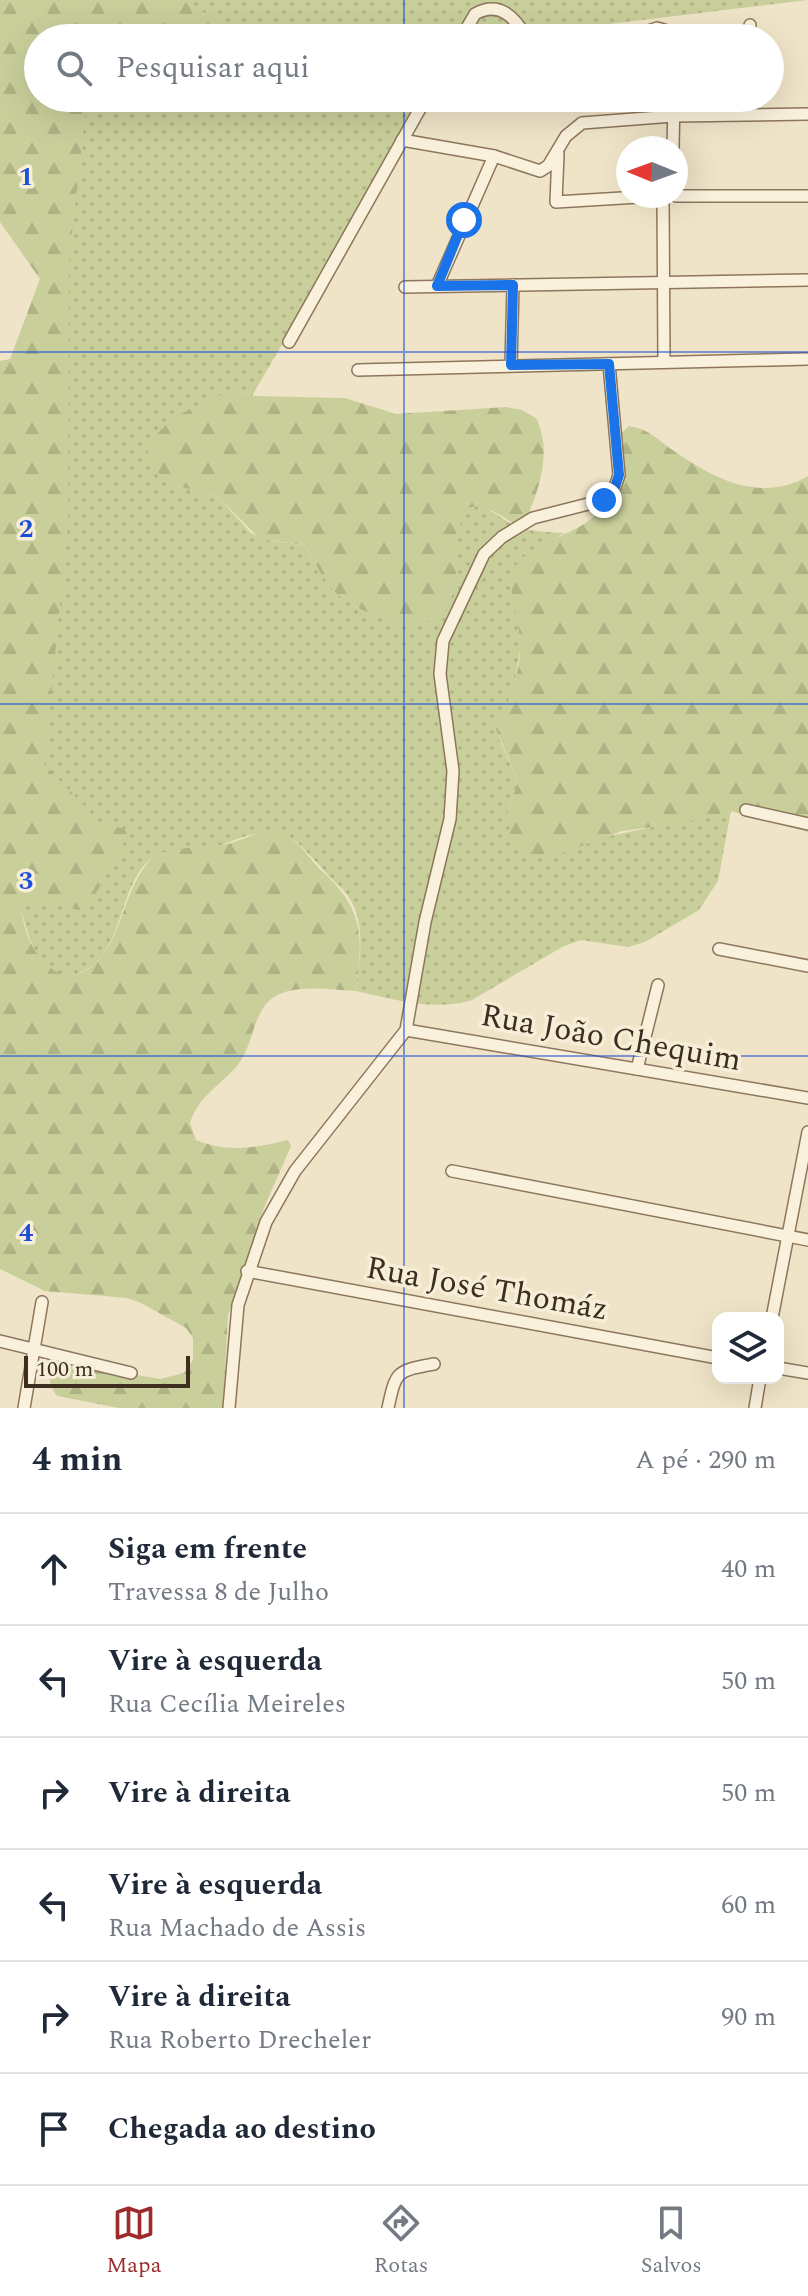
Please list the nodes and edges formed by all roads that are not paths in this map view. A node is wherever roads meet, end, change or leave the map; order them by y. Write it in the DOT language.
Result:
graph roads {
  1 [pos="469,24"];
  2 [pos="519,24"];
  3 [pos="418,112"];
  4 [pos="673,112"];
  5 [pos="746,114"];
  6 [pos="808,114"];
  7 [pos="673,116"];
  8 [pos="673,136"];
  9 [pos="402,140"];
  10 [pos="558,150"];
  11 [pos="494,156"];
  12 [pos="688,196"];
  13 [pos="808,196"];
  14 [pos="616,198"];
  15 [pos="663,208"];
  16 [pos="808,280"];
  17 [pos="662,281"];
  18 [pos="513,285"];
  19 [pos="437,286"];
  20 [pos="405,287"];
  21 [pos="289,342"];
  22 [pos="808,359"];
  23 [pos="664,362"];
  24 [pos="609,364"];
  25 [pos="511,365"];
  26 [pos="358,370"];
  27 [pos="746,810"];
  28 [pos="808,824"];
  29 [pos="719,949"];
  30 [pos="808,966"];
  31 [pos="658,985"];
  32 [pos="406,1030"];
  33 [pos="637,1069"];
  34 [pos="808,1098"];
  35 [pos="808,1132"];
  36 [pos="452,1171"];
  37 [pos="789,1237"];
  38 [pos="808,1240"];
  39 [pos="247,1271"];
  40 [pos="42,1302"];
  41 [pos="773,1312"];
  42 [pos="0,1341"];
  43 [pos="36,1348"];
  44 [pos="712,1357"];
  45 [pos="434,1364"];
  46 [pos="784,1369"];
  47 [pos="131,1373"];
  48 [pos="808,1373"];
  49 [pos="759,1384"];
  50 [pos="24,1408"];
  51 [pos="229,1408"];
  52 [pos="388,1408"];
  53 [pos="755,1408"];
  1 -- 2 [label="street"];
  3 -- 9 [label="street"];
  4 -- 7 [label="street"];
  5 -- 6 [label="street"];
  5 -- 7 [label="street"];
  7 -- 8 [label="street"];
  7 -- 10 [label="street"];
  9 -- 11 [label="street"];
  9 -- 21 [label="street"];
  10 -- 11 [label="street"];
  10 -- 14 [label="street"];
  11 -- 19 [label="street"];
  12 -- 13 [label="street"];
  15 -- 17 [label="street"];
  16 -- 17 [label="street"];
  17 -- 18 [label="street"];
  17 -- 23 [label="street"];
  18 -- 19 [label="street"];
  18 -- 25 [label="street"];
  19 -- 20 [label="street"];
  22 -- 23 [label="street"];
  23 -- 24 [label="street"];
  24 -- 25 [label="street"];
  24 -- 32 [label="street"];
  25 -- 26 [label="street"];
  27 -- 28 [label="street"];
  29 -- 30 [label="street"];
  31 -- 33 [label="street"];
  32 -- 33 [label="street, Rua João Chequim"];
  32 -- 39 [label="street"];
  33 -- 34 [label="street, Rua João Chequim"];
  35 -- 37 [label="street"];
  36 -- 37 [label="street"];
  37 -- 38 [label="street"];
  37 -- 41 [label="street"];
  39 -- 44 [label="street, Rua José Thomáz"];
  39 -- 51 [label="street"];
  40 -- 43 [label="street"];
  42 -- 43 [label="street"];
  43 -- 47 [label="street"];
  43 -- 50 [label="street"];
  45 -- 52 [label="street"];
  46 -- 48 [label="street"];
  49 -- 53 [label="street"];
}
